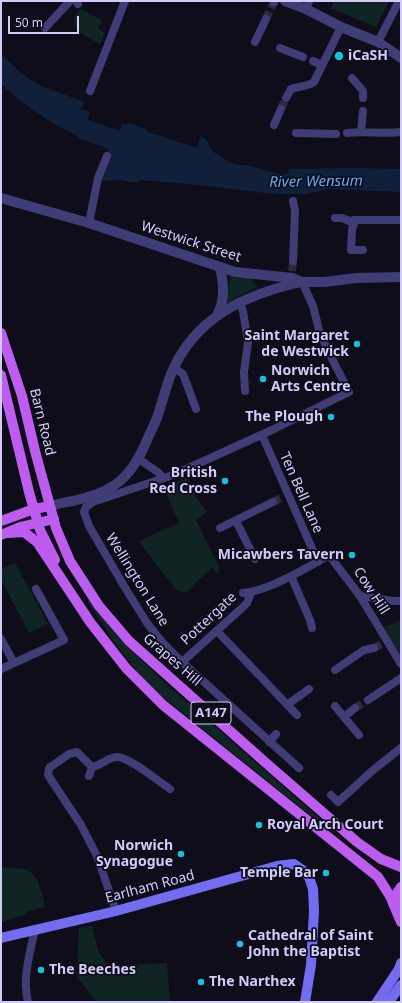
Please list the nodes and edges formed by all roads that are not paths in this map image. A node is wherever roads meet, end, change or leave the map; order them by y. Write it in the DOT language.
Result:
graph roads {
  1 [pos="70,1"];
  2 [pos="125,1"];
  3 [pos="285,1"];
  4 [pos="400,1"];
  5 [pos="308,5"];
  6 [pos="266,19"];
  7 [pos="341,27"];
  8 [pos="45,28"];
  9 [pos="255,42"];
  10 [pos="378,42"];
  11 [pos="280,48"];
  12 [pos="303,57"];
  13 [pos="401,58"];
  14 [pos="313,61"];
  15 [pos="322,65"];
  16 [pos="352,78"];
  17 [pos="90,91"];
  18 [pos="286,98"];
  19 [pos="363,98"];
  20 [pos="281,109"];
  21 [pos="363,111"];
  22 [pos="274,125"];
  23 [pos="361,132"];
  24 [pos="401,132"];
  25 [pos="296,133"];
  26 [pos="347,133"];
  27 [pos="336,134"];
  28 [pos="107,156"];
  29 [pos="1,198"];
  30 [pos="293,201"];
  31 [pos="335,218"];
  32 [pos="355,220"];
  33 [pos="401,220"];
  34 [pos="89,223"];
  35 [pos="363,250"];
  36 [pos="293,260"];
  37 [pos="220,268"];
  38 [pos="401,278"];
  39 [pos="302,282"];
  40 [pos="239,302"];
  41 [pos="217,315"];
  42 [pos="1,333"];
  43 [pos="174,368"];
  44 [pos="1,375"];
  45 [pos="245,392"];
  46 [pos="196,410"];
  47 [pos="262,435"];
  48 [pos="139,459"];
  49 [pos="163,478"];
  50 [pos="273,502"];
  51 [pos="50,506"];
  52 [pos="34,509"];
  53 [pos="54,519"];
  54 [pos="1,521"];
  55 [pos="236,521"];
  56 [pos="38,522"];
  57 [pos="220,528"];
  58 [pos="5,534"];
  59 [pos="329,555"];
  60 [pos="255,559"];
  61 [pos="318,562"];
  62 [pos="291,576"];
  63 [pos="36,589"];
  64 [pos="70,591"];
  65 [pos="243,593"];
  66 [pos="251,593"];
  67 [pos="360,596"];
  68 [pos="401,601"];
  69 [pos="312,628"];
  70 [pos="216,631"];
  71 [pos="2,645"];
  72 [pos="390,645"];
  73 [pos="182,662"];
  74 [pos="14,663"];
  75 [pos="401,664"];
  76 [pos="1,669"];
  77 [pos="335,670"];
  78 [pos="401,678"];
  79 [pos="309,689"];
  80 [pos="368,700"];
  81 [pos="287,705"];
  82 [pos="335,706"];
  83 [pos="355,708"];
  84 [pos="297,715"];
  85 [pos="344,716"];
  86 [pos="276,734"];
  87 [pos="359,735"];
  88 [pos="269,742"];
  89 [pos="401,748"];
  90 [pos="92,767"];
  91 [pos="299,768"];
  92 [pos="89,776"];
  93 [pos="170,790"];
  94 [pos="331,795"];
  95 [pos="401,867"];
  96 [pos="401,887"];
  97 [pos="116,911"];
  98 [pos="396,912"];
  99 [pos="401,922"];
  100 [pos="35,930"];
  101 [pos="1,938"];
  102 [pos="401,963"];
  103 [pos="401,985"];
  104 [pos="306,1000"];
  105 [pos="28,1002"];
  106 [pos="377,1002"];
  107 [pos="389,1002"];
  1 -- 8 [label="street"];
  2 -- 17 [label="street"];
  3 -- 5 [label="street"];
  4 -- 10 [label="street"];
  5 -- 7 [label="street"];
  6 -- 9 [label="street"];
  7 -- 10 [label="street"];
  7 -- 15 [label="street"];
  10 -- 13 [label="street"];
  11 -- 12 [label="street"];
  14 -- 15 [label="street"];
  15 -- 18 [label="street"];
  16 -- 19 [label="street"];
  20 -- 22 [label="street"];
  21 -- 23 [label="street"];
  23 -- 24 [label="street"];
  23 -- 26 [label="street"];
  25 -- 27 [label="street"];
  28 -- 34 [label="street"];
  29 -- 34 [label="street, Westwick Street"];
  30 -- 36 [label="street"];
  31 -- 32 [label="street"];
  32 -- 33 [label="street"];
  32 -- 35 [label="street"];
  34 -- 37 [label="street, Westwick Street"];
  37 -- 39 [label="street, Westwick Street"];
  37 -- 41 [label="street"];
  38 -- 39 [label="street, Westwick Street"];
  39 -- 40 [label="street"];
  39 -- 47 [label="street"];
  40 -- 41 [label="street"];
  40 -- 45 [label="street"];
  41 -- 43 [label="street"];
  42 -- 51 [label="main road, Barn Road / A147"];
  43 -- 46 [label="street"];
  43 -- 48 [label="street"];
  44 -- 52 [label="main road, Barn Road / A147"];
  47 -- 49 [label="street"];
  47 -- 61 [label="street, Ten Bell Lane"];
  48 -- 49 [label="street"];
  48 -- 51 [label="street"];
  49 -- 73 [label="street, Wellington Lane"];
  50 -- 55 [label="street"];
  51 -- 52 [label="main road"];
  51 -- 53 [label="main road, Barn Road / A147"];
  52 -- 54 [label="main road"];
  52 -- 56 [label="main road, A147"];
  53 -- 56 [label="main road"];
  53 -- 95 [label="main road, Grapes Hill / A147"];
  55 -- 57 [label="street"];
  55 -- 60 [label="street"];
  56 -- 58 [label="main road"];
  56 -- 64 [label="main road, A147"];
  58 -- 64 [label="main road, A147"];
  59 -- 61 [label="street, Pottergate"];
  59 -- 67 [label="street, Cow Hill"];
  61 -- 62 [label="street, Pottergate"];
  62 -- 66 [label="street, Pottergate"];
  62 -- 69 [label="street"];
  63 -- 74 [label="street"];
  64 -- 98 [label="main road, A147"];
  65 -- 66 [label="street, Pottergate"];
  66 -- 70 [label="street, Pottergate"];
  67 -- 68 [label="street"];
  67 -- 72 [label="street, Cow Hill"];
  70 -- 73 [label="street, Pottergate"];
  70 -- 81 [label="street"];
  71 -- 74 [label="street"];
  72 -- 75 [label="street, Cow Hill"];
  72 -- 77 [label="street"];
  73 -- 88 [label="street, Wellington Lane"];
  74 -- 76 [label="street"];
  78 -- 80 [label="street"];
  79 -- 81 [label="street"];
  81 -- 84 [label="street"];
  82 -- 85 [label="street"];
  83 -- 85 [label="street"];
  85 -- 87 [label="street"];
  86 -- 88 [label="street"];
  88 -- 91 [label="street, Wellington Lane"];
  89 -- 94 [label="street"];
  90 -- 92 [label="street"];
  90 -- 93 [label="street"];
  90 -- 97 [label="street"];
  96 -- 98 [label="main road"];
  97 -- 100 [label="main road, Earlham Road"];
  97 -- 104 [label="main road, Earlham Road"];
  98 -- 99 [label="main road, A147"];
  100 -- 101 [label="main road, Earlham Road"];
  100 -- 105 [label="street"];
  102 -- 106 [label="main road"];
  103 -- 107 [label="main road"];
}
